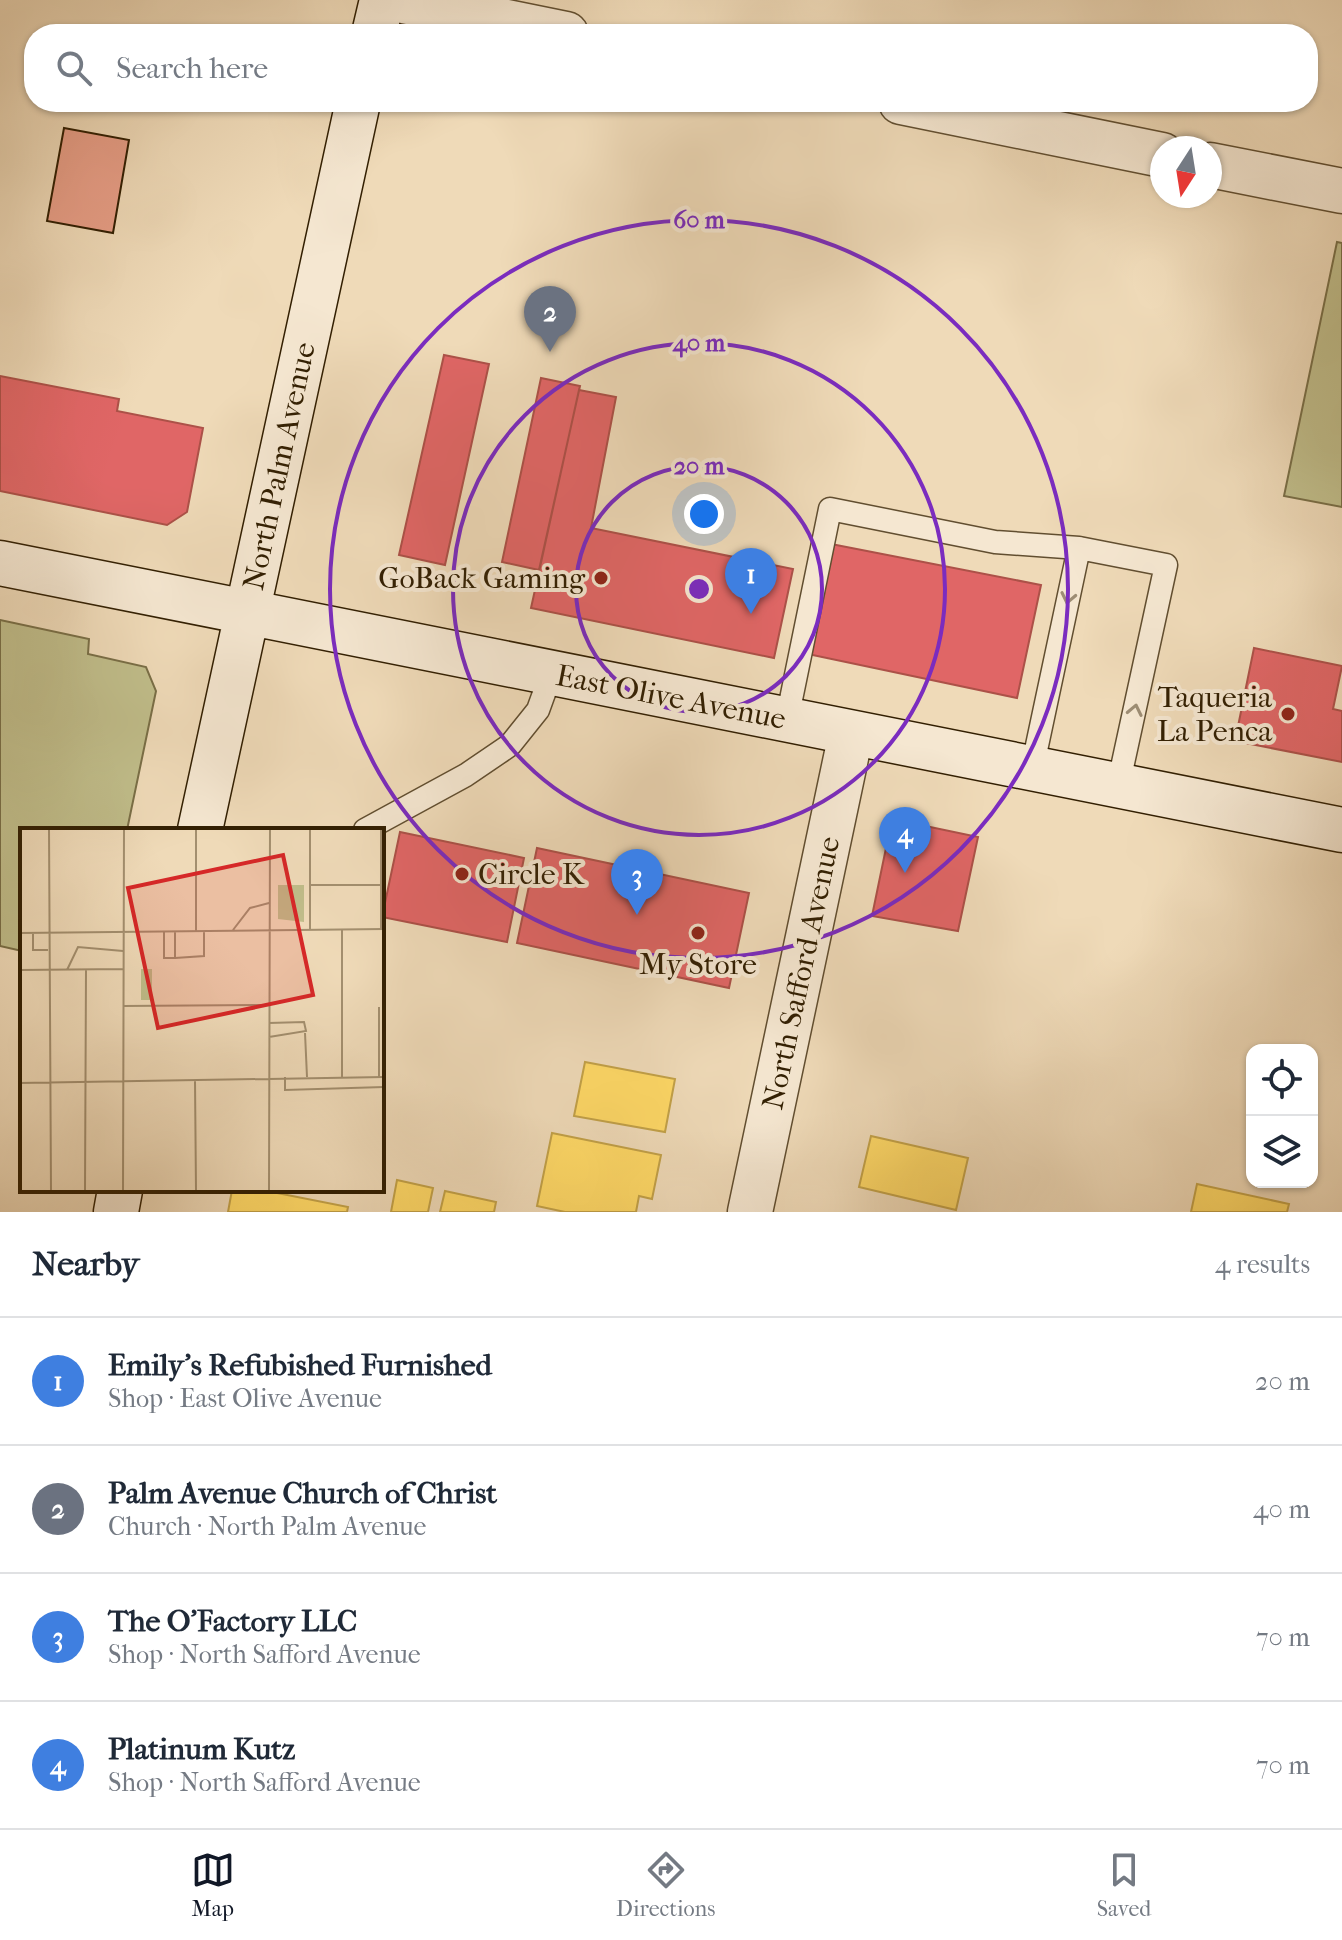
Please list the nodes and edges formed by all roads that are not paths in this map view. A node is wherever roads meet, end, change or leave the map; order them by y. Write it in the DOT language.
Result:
graph roads {
  1 [pos="382,0"];
  2 [pos="398,0"];
  3 [pos="376,24"];
  4 [pos="517,24"];
  5 [pos="356,112"];
  6 [pos="950,112"];
  7 [pos="1150,153"];
  8 [pos="1222,167"];
  9 [pos="1342,191"];
  10 [pos="1079,548"];
  11 [pos="0,563"];
  12 [pos="249,613"];
  13 [pos="551,674"];
  14 [pos="787,719"];
  15 [pos="851,734"];
  16 [pos="1032,769"];
  17 [pos="1118,786"];
  18 [pos="200,828"];
  19 [pos="369,828"];
  20 [pos="1342,830"];
  21 [pos="120,1192"];
  22 [pos="116,1212"];
  23 [pos="750,1212"];
  1 -- 3 [label="main road"];
  2 -- 4 [label="main road"];
  5 -- 12 [label="main road, North Palm Avenue"];
  6 -- 7 [label="main road"];
  8 -- 9 [label="main road"];
  10 -- 14 [label="lane"];
  10 -- 16 [label="lane, one-way"];
  17 -- 10 [label="lane, one-way"];
  11 -- 12 [label="main road, East Olive Avenue"];
  12 -- 13 [label="main road, East Olive Avenue"];
  12 -- 18 [label="main road, North Palm Avenue"];
  13 -- 14 [label="main road, East Olive Avenue"];
  13 -- 19 [label="lane"];
  14 -- 15 [label="main road, East Olive Avenue"];
  15 -- 16 [label="main road, East Olive Avenue"];
  15 -- 23 [label="main road, North Safford Avenue"];
  16 -- 17 [label="main road, East Olive Avenue"];
  17 -- 20 [label="main road, East Olive Avenue"];
  21 -- 22 [label="main road"];
}
